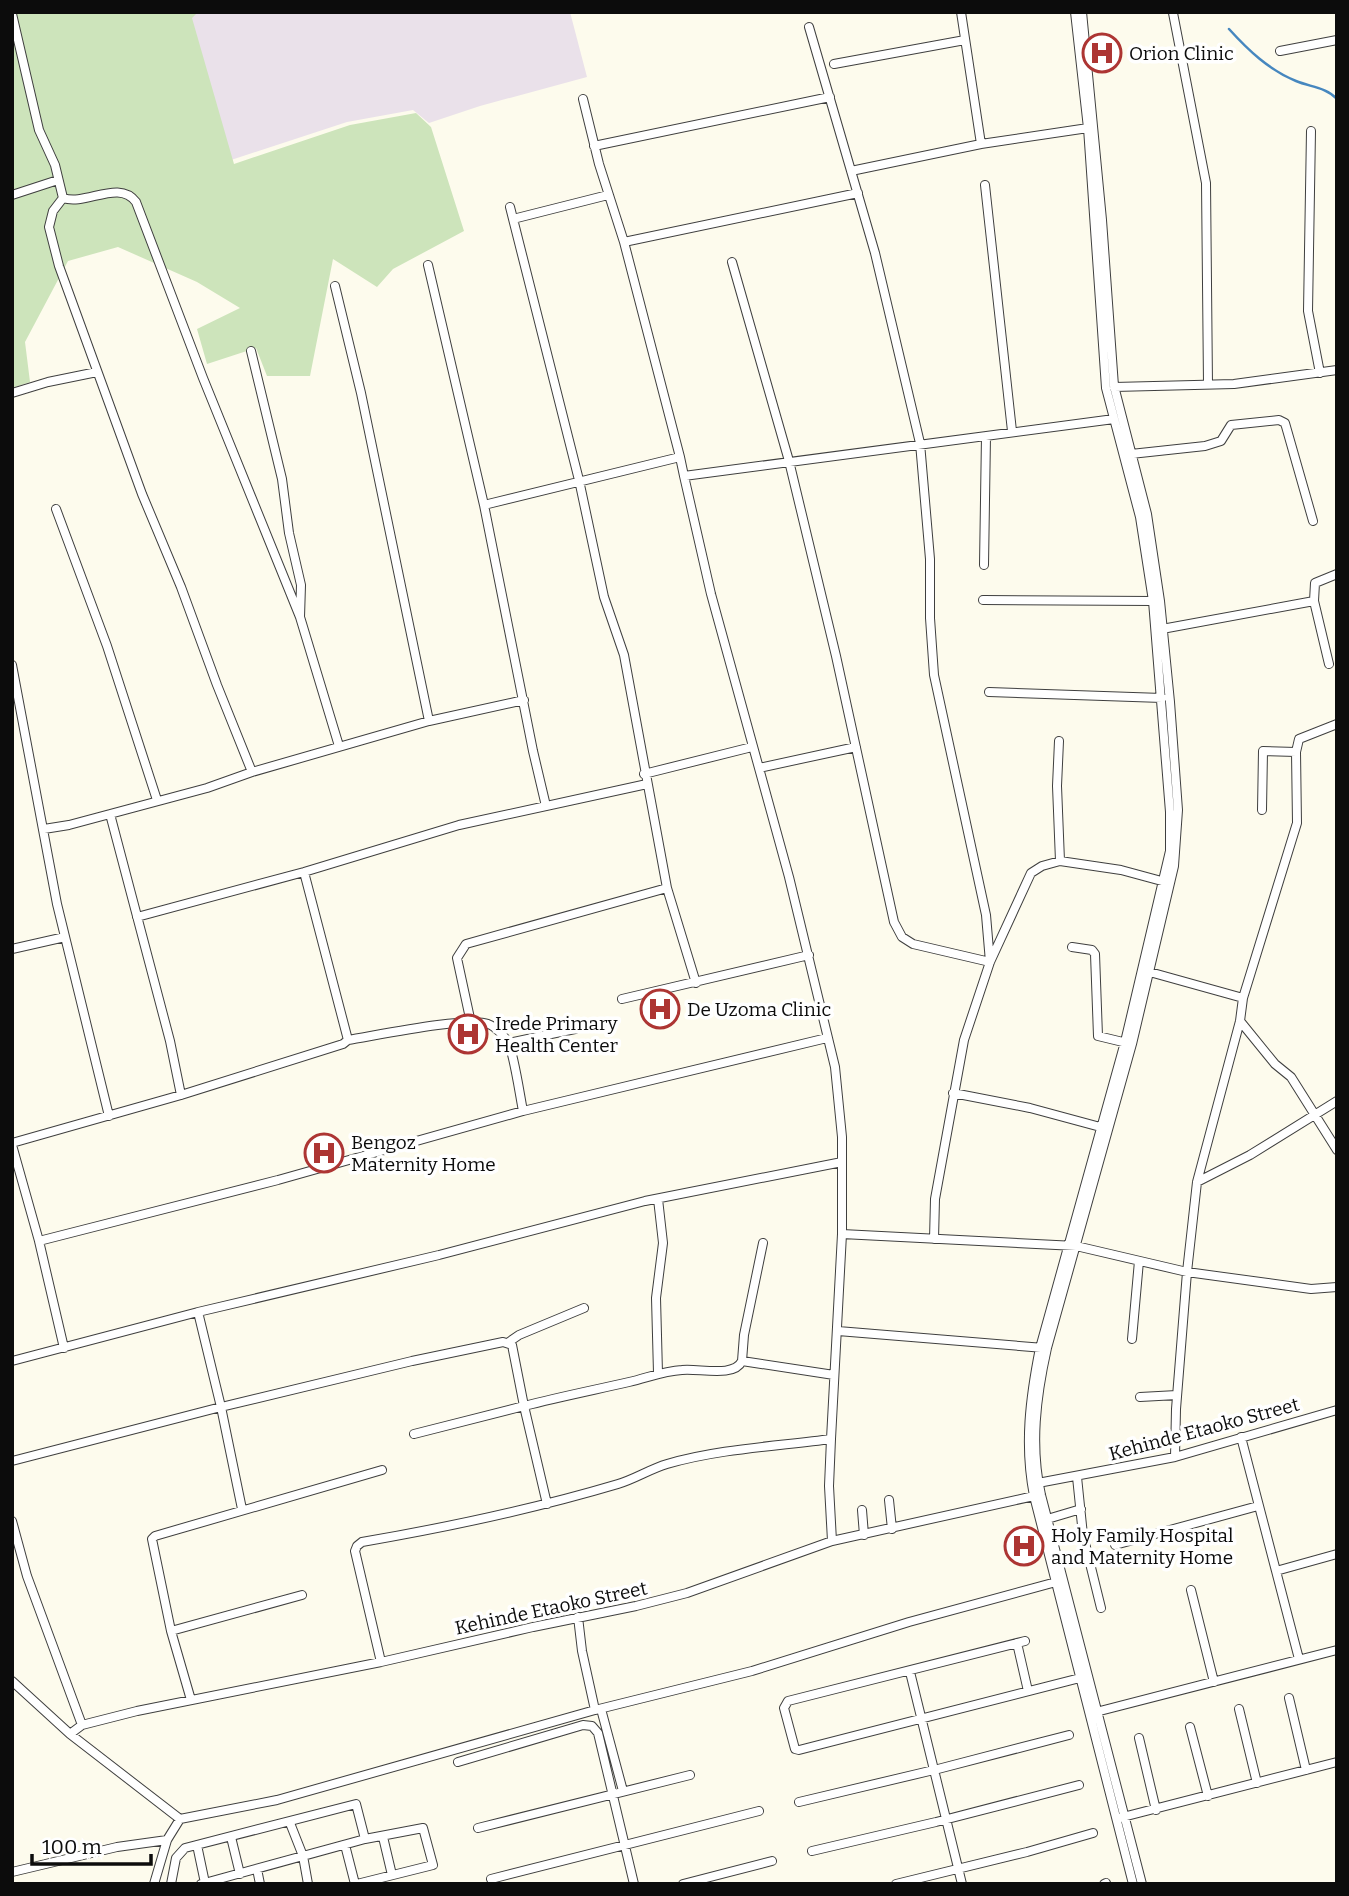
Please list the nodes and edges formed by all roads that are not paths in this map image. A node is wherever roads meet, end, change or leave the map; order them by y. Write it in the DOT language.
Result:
graph roads {
  1 [pos="961,12"];
  2 [pos="1075,12"];
  3 [pos="1082,12"];
  4 [pos="1173,13"];
  5 [pos="12,14"];
  6 [pos="809,27"];
  7 [pos="965,40"];
  8 [pos="1337,40"];
  9 [pos="1280,51"];
  10 [pos="834,64"];
  11 [pos="830,97"];
  12 [pos="583,99"];
  13 [pos="1088,128"];
  14 [pos="1311,131"];
  15 [pos="981,144"];
  16 [pos="594,146"];
  17 [pos="851,171"];
  18 [pos="58,180"];
  19 [pos="985,185"];
  20 [pos="858,192"];
  21 [pos="12,195"];
  22 [pos="608,195"];
  23 [pos="63,198"];
  24 [pos="510,207"];
  25 [pos="513,219"];
  26 [pos="624,242"];
  27 [pos="732,262"];
  28 [pos="428,265"];
  29 [pos="335,286"];
  30 [pos="251,351"];
  31 [pos="1337,370"];
  32 [pos="97,372"];
  33 [pos="1320,373"];
  34 [pos="1208,384"];
  35 [pos="1114,387"];
  36 [pos="12,393"];
  37 [pos="1114,419"];
  38 [pos="1012,431"];
  39 [pos="986,436"];
  40 [pos="920,443"];
  41 [pos="1131,454"];
  42 [pos="680,457"];
  43 [pos="789,461"];
  44 [pos="684,476"];
  45 [pos="579,481"];
  46 [pos="485,505"];
  47 [pos="56,509"];
  48 [pos="1313,521"];
  49 [pos="984,565"];
  50 [pos="1337,574"];
  51 [pos="983,600"];
  52 [pos="1153,601"];
  53 [pos="1314,601"];
  54 [pos="300,617"];
  55 [pos="1162,629"];
  56 [pos="1329,664"];
  57 [pos="12,665"];
  58 [pos="989,692"];
  59 [pos="1162,698"];
  60 [pos="524,700"];
  61 [pos="429,721"];
  62 [pos="1337,724"];
  63 [pos="1059,741"];
  64 [pos="339,746"];
  65 [pos="752,747"];
  66 [pos="856,747"];
  67 [pos="1296,752"];
  68 [pos="759,768"];
  69 [pos="252,772"];
  70 [pos="644,774"];
  71 [pos="647,784"];
  72 [pos="157,800"];
  73 [pos="546,806"];
  74 [pos="1262,810"];
  75 [pos="110,814"];
  76 [pos="44,829"];
  77 [pos="1060,861"];
  78 [pos="304,872"];
  79 [pos="1167,882"];
  80 [pos="667,888"];
  81 [pos="137,917"];
  82 [pos="65,937"];
  83 [pos="1072,947"];
  84 [pos="12,950"];
  85 [pos="808,955"];
  86 [pos="990,962"];
  87 [pos="1146,971"];
  88 [pos="696,983"];
  89 [pos="622,999"];
  90 [pos="1243,999"];
  91 [pos="1240,1021"];
  92 [pos="471,1023"];
  93 [pos="575,1029"];
  94 [pos="827,1038"];
  95 [pos="348,1040"];
  96 [pos="1128,1043"];
  97 [pos="508,1044"];
  98 [pos="953,1093"];
  99 [pos="181,1095"];
  100 [pos="1337,1101"];
  101 [pos="523,1111"];
  102 [pos="1316,1115"];
  103 [pos="109,1116"];
  104 [pos="1104,1129"];
  105 [pos="12,1144"];
  106 [pos="1337,1150"];
  107 [pos="842,1162"];
  108 [pos="1198,1182"];
  109 [pos="658,1199"];
  110 [pos="842,1234"];
  111 [pos="934,1240"];
  112 [pos="39,1241"];
  113 [pos="763,1243"];
  114 [pos="1072,1246"];
  115 [pos="1139,1261"];
  116 [pos="1187,1272"];
  117 [pos="1337,1287"];
  118 [pos="583,1308"];
  119 [pos="198,1312"];
  120 [pos="838,1331"];
  121 [pos="1132,1339"];
  122 [pos="509,1342"];
  123 [pos="64,1348"];
  124 [pos="1043,1348"];
  125 [pos="12,1361"];
  126 [pos="742,1361"];
  127 [pos="658,1373"];
  128 [pos="834,1375"];
  129 [pos="1177,1395"];
  130 [pos="1140,1397"];
  131 [pos="524,1406"];
  132 [pos="221,1407"];
  133 [pos="1337,1410"];
  134 [pos="414,1434"];
  135 [pos="1241,1437"];
  136 [pos="831,1439"];
  137 [pos="1175,1457"];
  138 [pos="12,1461"];
  139 [pos="382,1470"];
  140 [pos="1077,1477"];
  141 [pos="1038,1483"];
  142 [pos="1034,1496"];
  143 [pos="889,1500"];
  144 [pos="547,1504"];
  145 [pos="1258,1506"];
  146 [pos="242,1509"];
  147 [pos="1081,1509"];
  148 [pos="862,1510"];
  149 [pos="1044,1520"];
  150 [pos="12,1521"];
  151 [pos="892,1528"];
  152 [pos="864,1535"];
  153 [pos="832,1541"];
  154 [pos="1115,1545"];
  155 [pos="1337,1554"];
  156 [pos="1056,1566"];
  157 [pos="1276,1571"];
  158 [pos="1056,1581"];
  159 [pos="1191,1590"];
  160 [pos="302,1595"];
  161 [pos="1101,1608"];
  162 [pos="579,1617"];
  163 [pos="171,1631"];
  164 [pos="1337,1650"];
  165 [pos="1299,1660"];
  166 [pos="381,1662"];
  167 [pos="910,1672"];
  168 [pos="1080,1678"];
  169 [pos="12,1681"];
  170 [pos="1214,1682"];
  171 [pos="1028,1691"];
  172 [pos="1289,1698"];
  173 [pos="191,1700"];
  174 [pos="598,1709"];
  175 [pos="1239,1709"];
  176 [pos="1094,1713"];
  177 [pos="921,1718"];
  178 [pos="82,1725"];
  179 [pos="1190,1727"];
  180 [pos="70,1734"];
  181 [pos="1069,1735"];
  182 [pos="1139,1738"];
  183 [pos="458,1762"];
  184 [pos="1337,1762"];
  185 [pos="934,1770"];
  186 [pos="1306,1770"];
  187 [pos="690,1775"];
  188 [pos="1257,1783"];
  189 [pos="1079,1785"];
  190 [pos="623,1791"];
  191 [pos="611,1794"];
  192 [pos="1208,1796"];
  193 [pos="799,1802"];
  194 [pos="1156,1810"];
  195 [pos="759,1811"];
  196 [pos="1120,1818"];
  197 [pos="180,1819"];
  198 [pos="946,1820"];
  199 [pos="290,1823"];
  200 [pos="478,1828"];
  201 [pos="1093,1833"];
  202 [pos="231,1837"];
  203 [pos="383,1838"];
  204 [pos="365,1839"];
  205 [pos="167,1840"];
  206 [pos="197,1845"];
  207 [pos="345,1845"];
  208 [pos="625,1845"];
  209 [pos="812,1851"];
  210 [pos="303,1856"];
  211 [pos="772,1861"];
  212 [pos="257,1869"];
  213 [pos="958,1869"];
  214 [pos="12,1872"];
  215 [pos="240,1874"];
  216 [pos="391,1875"];
  217 [pos="491,1879"];
  218 [pos="217,1882"];
  219 [pos="203,1883"];
  220 [pos="154,1884"];
  221 [pos="171,1884"];
  222 [pos="260,1884"];
  223 [pos="308,1884"];
  224 [pos="356,1884"];
  225 [pos="635,1884"];
  226 [pos="683,1884"];
  227 [pos="896,1884"];
  228 [pos="962,1884"];
  229 [pos="1133,1884"];
  230 [pos="1142,1884"];
  1 -- 7 [label="street"];
  2 -- 13 [label="street"];
  3 -- 35 [label="street"];
  4 -- 34 [label="street"];
  5 -- 18 [label="street"];
  6 -- 11 [label="street"];
  7 -- 10 [label="street"];
  7 -- 15 [label="street"];
  8 -- 9 [label="street"];
  11 -- 16 [label="street"];
  11 -- 17 [label="street"];
  12 -- 16 [label="street"];
  13 -- 15 [label="street"];
  13 -- 37 [label="street"];
  14 -- 33 [label="street"];
  15 -- 17 [label="street"];
  16 -- 22 [label="street"];
  17 -- 20 [label="street"];
  18 -- 21 [label="street"];
  18 -- 23 [label="street"];
  19 -- 38 [label="street"];
  20 -- 26 [label="street"];
  20 -- 40 [label="street"];
  22 -- 25 [label="street"];
  22 -- 26 [label="street"];
  23 -- 32 [label="street"];
  23 -- 54 [label="street"];
  24 -- 25 [label="street"];
  25 -- 45 [label="street"];
  26 -- 42 [label="street"];
  27 -- 43 [label="street"];
  28 -- 46 [label="street"];
  29 -- 61 [label="street"];
  30 -- 54 [label="street"];
  31 -- 33 [label="street"];
  32 -- 36 [label="street"];
  32 -- 69 [label="street"];
  33 -- 34 [label="street"];
  34 -- 35 [label="street"];
  35 -- 41 [label="street"];
  37 -- 38 [label="street"];
  37 -- 52 [label="street"];
  38 -- 39 [label="street"];
  39 -- 40 [label="street"];
  39 -- 49 [label="street"];
  40 -- 43 [label="street"];
  40 -- 86 [label="street"];
  41 -- 48 [label="street"];
  41 -- 55 [label="street"];
  42 -- 44 [label="street"];
  42 -- 45 [label="street"];
  43 -- 44 [label="street"];
  43 -- 66 [label="street"];
  44 -- 65 [label="street"];
  45 -- 46 [label="street"];
  45 -- 70 [label="street"];
  46 -- 60 [label="street"];
  47 -- 72 [label="street"];
  50 -- 53 [label="street"];
  51 -- 52 [label="street"];
  52 -- 59 [label="street"];
  53 -- 55 [label="street"];
  53 -- 56 [label="street"];
  54 -- 64 [label="street"];
  55 -- 79 [label="street"];
  57 -- 76 [label="street"];
  58 -- 59 [label="street"];
  59 -- 79 [label="street"];
  60 -- 61 [label="street"];
  60 -- 73 [label="street"];
  61 -- 64 [label="street"];
  62 -- 67 [label="street"];
  63 -- 77 [label="street"];
  64 -- 69 [label="street"];
  65 -- 68 [label="street"];
  65 -- 70 [label="street"];
  66 -- 68 [label="street"];
  66 -- 86 [label="street"];
  67 -- 74 [label="street"];
  67 -- 90 [label="street"];
  68 -- 85 [label="street"];
  69 -- 72 [label="street"];
  70 -- 71 [label="street"];
  71 -- 73 [label="street"];
  71 -- 80 [label="street"];
  72 -- 75 [label="street"];
  73 -- 78 [label="street"];
  75 -- 76 [label="street"];
  75 -- 81 [label="street"];
  76 -- 82 [label="street"];
  77 -- 79 [label="street"];
  77 -- 86 [label="street"];
  78 -- 81 [label="street"];
  78 -- 95 [label="street"];
  79 -- 87 [label="street"];
  80 -- 88 [label="street"];
  80 -- 92 [label="street"];
  81 -- 99 [label="street"];
  82 -- 84 [label="street"];
  82 -- 103 [label="street"];
  83 -- 96 [label="street"];
  85 -- 88 [label="street"];
  85 -- 94 [label="street"];
  86 -- 98 [label="street"];
  87 -- 90 [label="street"];
  87 -- 96 [label="street"];
  88 -- 89 [label="street"];
  90 -- 91 [label="street"];
  91 -- 102 [label="street"];
  91 -- 108 [label="street"];
  92 -- 95 [label="street"];
  92 -- 97 [label="street"];
  93 -- 97 [label="street"];
  94 -- 101 [label="street"];
  94 -- 107 [label="street"];
  95 -- 99 [label="street"];
  96 -- 104 [label="street"];
  97 -- 101 [label="street"];
  98 -- 104 [label="street"];
  98 -- 111 [label="street"];
  99 -- 103 [label="street"];
  100 -- 102 [label="street"];
  101 -- 112 [label="street"];
  102 -- 106 [label="street"];
  102 -- 108 [label="street"];
  103 -- 105 [label="street"];
  104 -- 114 [label="street"];
  105 -- 112 [label="street"];
  107 -- 109 [label="street"];
  107 -- 110 [label="street"];
  108 -- 116 [label="street"];
  109 -- 119 [label="street"];
  109 -- 127 [label="street"];
  110 -- 111 [label="street"];
  110 -- 120 [label="street"];
  111 -- 114 [label="street"];
  112 -- 123 [label="street"];
  113 -- 126 [label="street"];
  114 -- 115 [label="street"];
  114 -- 124 [label="street"];
  115 -- 116 [label="street"];
  115 -- 121 [label="street"];
  116 -- 117 [label="street"];
  116 -- 129 [label="street"];
  118 -- 122 [label="street"];
  119 -- 123 [label="street"];
  119 -- 132 [label="street"];
  120 -- 124 [label="street"];
  120 -- 128 [label="street"];
  122 -- 131 [label="street"];
  122 -- 132 [label="street"];
  123 -- 125 [label="street"];
  124 -- 141 [label="street"];
  124 -- 142 [label="street"];
  126 -- 127 [label="street"];
  126 -- 128 [label="street"];
  127 -- 131 [label="street"];
  128 -- 136 [label="street"];
  129 -- 130 [label="street"];
  129 -- 137 [label="street"];
  131 -- 134 [label="street"];
  131 -- 144 [label="street"];
  132 -- 138 [label="street"];
  132 -- 146 [label="street"];
  133 -- 135 [label="street, Kehinde Etaoko Street"];
  135 -- 137 [label="street, Kehinde Etaoko Street"];
  135 -- 145 [label="street"];
  136 -- 144 [label="street"];
  136 -- 153 [label="street"];
  137 -- 140 [label="street, Kehinde Etaoko Street"];
  139 -- 146 [label="street"];
  140 -- 141 [label="street, Kehinde Etaoko Street"];
  140 -- 147 [label="street"];
  141 -- 149 [label="street"];
  142 -- 149 [label="street"];
  142 -- 151 [label="street, Kehinde Etaoko Street"];
  143 -- 151 [label="street"];
  144 -- 166 [label="street"];
  145 -- 154 [label="street"];
  145 -- 157 [label="street"];
  146 -- 163 [label="street"];
  147 -- 149 [label="street"];
  147 -- 161 [label="street"];
  148 -- 152 [label="street"];
  149 -- 156 [label="street"];
  150 -- 178 [label="street"];
  151 -- 152 [label="street, Kehinde Etaoko Street"];
  152 -- 153 [label="street, Kehinde Etaoko Street"];
  153 -- 162 [label="street, Kehinde Etaoko Street"];
  155 -- 157 [label="street"];
  156 -- 158 [label="street"];
  156 -- 176 [label="street"];
  157 -- 165 [label="street"];
  158 -- 168 [label="street"];
  158 -- 174 [label="street"];
  159 -- 170 [label="street"];
  160 -- 163 [label="street"];
  162 -- 166 [label="street, Kehinde Etaoko Street"];
  162 -- 174 [label="street"];
  163 -- 173 [label="street"];
  164 -- 165 [label="street"];
  165 -- 170 [label="street"];
  166 -- 173 [label="street, Kehinde Etaoko Street"];
  167 -- 171 [label="street"];
  167 -- 177 [label="street"];
  167 -- 177 [label="street"];
  168 -- 171 [label="street"];
  168 -- 176 [label="street"];
  169 -- 180 [label="street"];
  170 -- 176 [label="street"];
  171 -- 177 [label="street"];
  172 -- 186 [label="street"];
  173 -- 178 [label="street, Kehinde Etaoko Street"];
  174 -- 190 [label="street"];
  174 -- 197 [label="street"];
  175 -- 188 [label="street"];
  176 -- 196 [label="street"];
  177 -- 185 [label="street"];
  178 -- 180 [label="street, Kehinde Etaoko Street"];
  179 -- 192 [label="street"];
  180 -- 197 [label="street"];
  181 -- 185 [label="street"];
  182 -- 194 [label="street"];
  183 -- 191 [label="street"];
  184 -- 186 [label="street"];
  185 -- 193 [label="street"];
  185 -- 198 [label="street"];
  186 -- 188 [label="street"];
  187 -- 190 [label="street"];
  188 -- 192 [label="street"];
  189 -- 198 [label="street"];
  190 -- 191 [label="street"];
  191 -- 200 [label="street"];
  191 -- 208 [label="street"];
  192 -- 194 [label="street"];
  194 -- 196 [label="street"];
  195 -- 208 [label="street"];
  196 -- 229 [label="street"];
  196 -- 230 [label="street"];
  197 -- 205 [label="street"];
  198 -- 209 [label="street"];
  198 -- 213 [label="street"];
  199 -- 202 [label="street"];
  199 -- 204 [label="street"];
  199 -- 210 [label="street"];
  201 -- 213 [label="street"];
  202 -- 206 [label="street"];
  202 -- 215 [label="street"];
  203 -- 204 [label="street"];
  203 -- 216 [label="street"];
  203 -- 216 [label="street"];
  204 -- 207 [label="street"];
  205 -- 214 [label="street"];
  205 -- 220 [label="street"];
  206 -- 219 [label="street"];
  206 -- 221 [label="street"];
  207 -- 210 [label="street"];
  207 -- 224 [label="street"];
  208 -- 217 [label="street"];
  208 -- 225 [label="street"];
  210 -- 212 [label="street"];
  210 -- 223 [label="street"];
  211 -- 226 [label="street"];
  212 -- 215 [label="street"];
  212 -- 222 [label="street"];
  213 -- 227 [label="street"];
  213 -- 228 [label="street"];
  215 -- 218 [label="street"];
  216 -- 224 [label="street"];
  218 -- 219 [label="street"];
}
